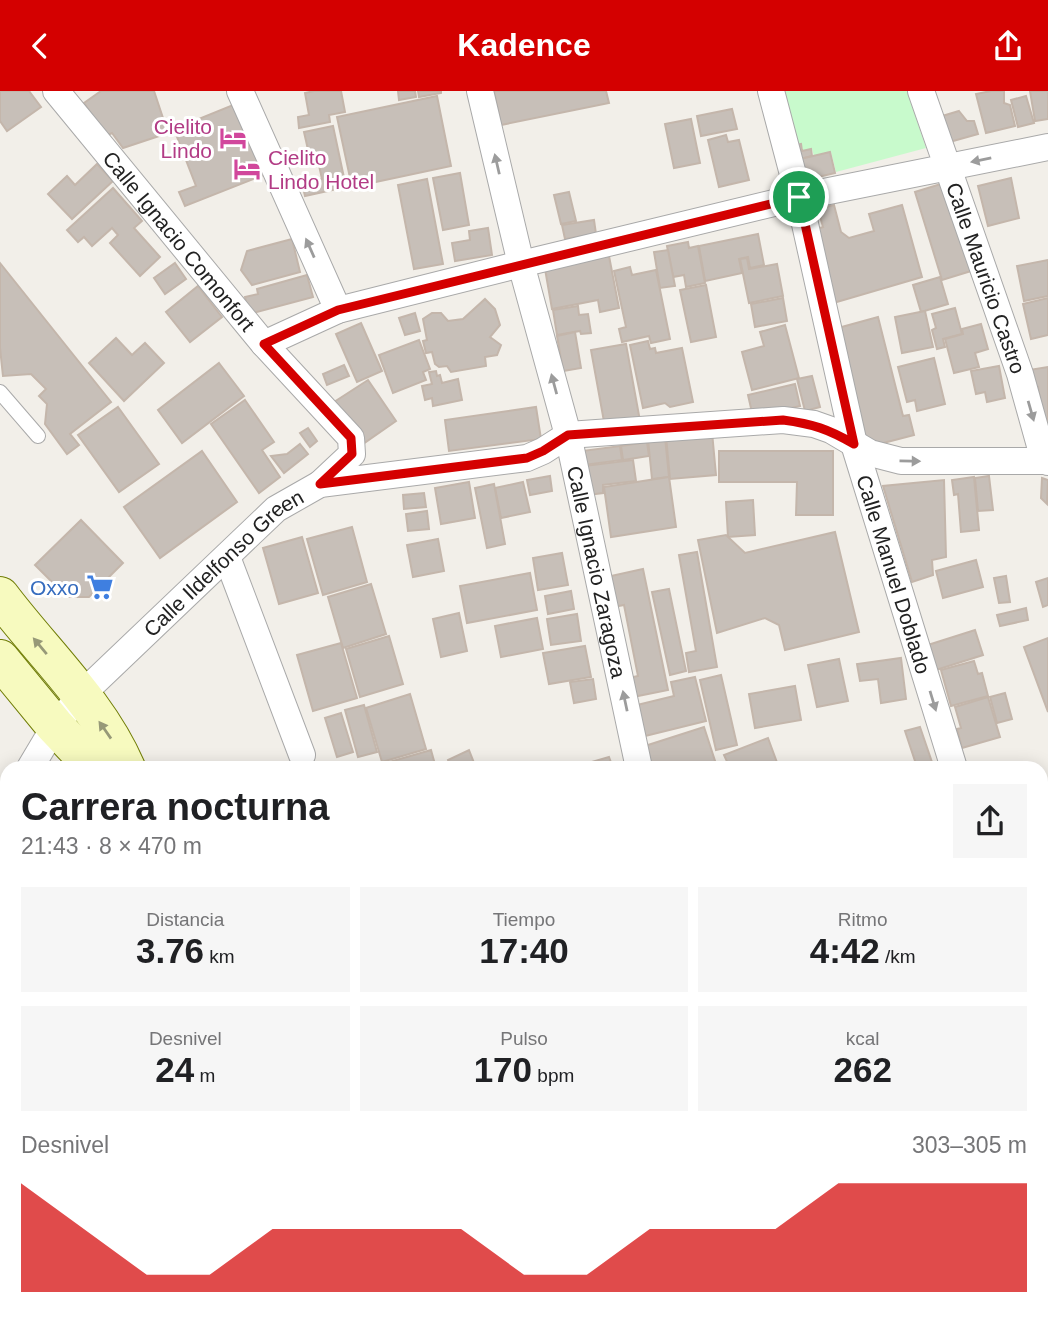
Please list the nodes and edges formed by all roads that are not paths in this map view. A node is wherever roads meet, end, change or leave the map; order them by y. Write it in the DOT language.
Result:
graph roads {
  1 [pos="56,91"];
  2 [pos="240,91"];
  3 [pos="480,91"];
  4 [pos="771,91"];
  5 [pos="922,91"];
  6 [pos="1048,147"];
  7 [pos="947,167"];
  8 [pos="799,197"];
  9 [pos="521,264"];
  10 [pos="338,310"];
  11 [pos="264,344"];
  12 [pos="0,392"];
  13 [pos="568,435"];
  14 [pos="38,436"];
  15 [pos="854,444"];
  16 [pos="1047,461"];
  17 [pos="320,484"];
  18 [pos="227,557"];
  19 [pos="0,596"];
  20 [pos="0,659"];
  21 [pos="80,695"];
  22 [pos="55,726"];
  23 [pos="302,755"];
  24 [pos="34,761"];
  25 [pos="88,761"];
  26 [pos="122,761"];
  27 [pos="638,761"];
  28 [pos="952,761"];
  1 -- 11 [label="street, Calle Ignacio Comonfort"];
  10 -- 2 [label="street, one-way"];
  9 -- 3 [label="street, Calle Ignacio Zaragoza, one-way"];
  4 -- 8 [label="street, Calle Manuel Doblado"];
  5 -- 7 [label="street, Calle Mauricio Castro"];
  6 -- 7 [label="street, one-way"];
  7 -- 8 [label="street"];
  7 -- 16 [label="street, Calle Mauricio Castro, one-way"];
  8 -- 9 [label="street"];
  8 -- 15 [label="street, Calle Manuel Doblado"];
  9 -- 10 [label="street"];
  13 -- 9 [label="street, Calle Ignacio Zaragoza, one-way"];
  10 -- 11 [label="street"];
  11 -- 17 [label="street, Calle Ignacio Comonfort"];
  12 -- 14 [label="lane"];
  13 -- 15 [label="street, Calle Ildelfonso Green"];
  13 -- 17 [label="street, Calle Ildelfonso Green"];
  27 -- 13 [label="street, Calle Ignacio Zaragoza, one-way"];
  15 -- 16 [label="street, Calle Ildelfonso Green, one-way"];
  15 -- 28 [label="street, Calle Manuel Doblado, one-way"];
  17 -- 18 [label="street, Calle Ildelfonso Green"];
  18 -- 21 [label="street, Calle Ildelfonso Green"];
  18 -- 23 [label="street"];
  21 -- 19 [label="main road, one-way"];
  20 -- 22 [label="main road"];
  21 -- 22 [label="street, Calle Ildelfonso Green"];
  26 -- 21 [label="main road, one-way"];
  22 -- 24 [label="street, Calle Ildelfonso Green"];
  22 -- 25 [label="main road"];
}
